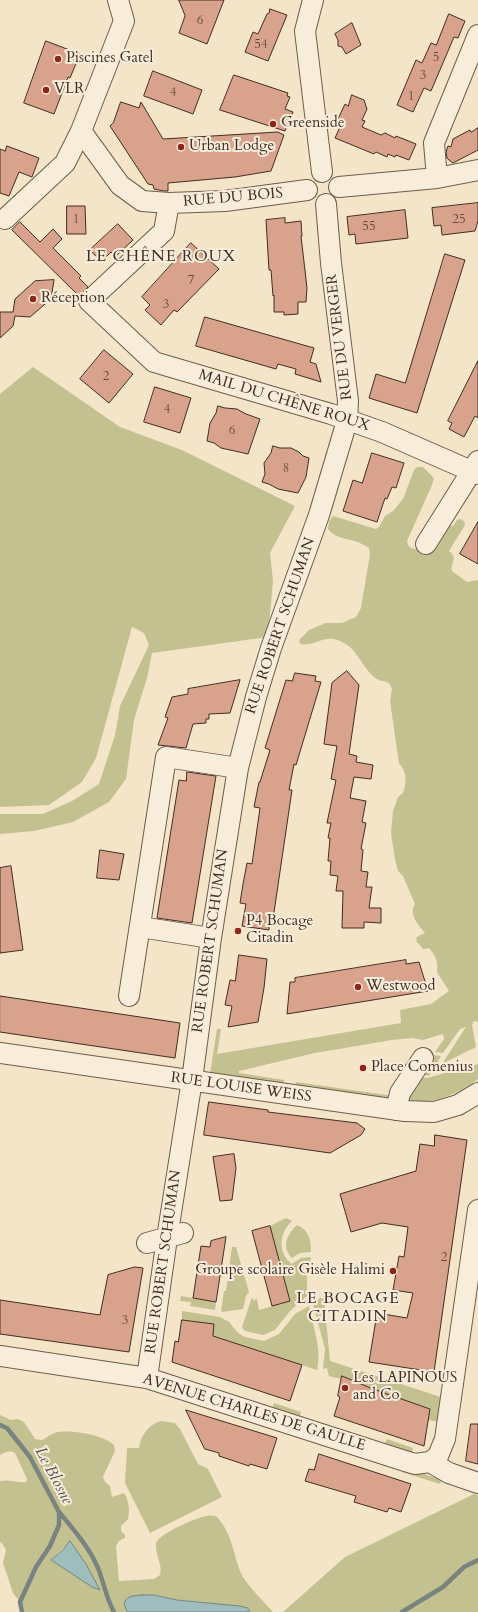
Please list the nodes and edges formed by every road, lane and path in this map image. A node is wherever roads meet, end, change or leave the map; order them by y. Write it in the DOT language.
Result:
graph roads {
  1 [pos="118,0"];
  2 [pos="313,0"];
  3 [pos="478,35"];
  4 [pos="81,131"];
  5 [pos="478,170"];
  6 [pos="322,172"];
  7 [pos="437,178"];
  8 [pos="339,187"];
  9 [pos="307,190"];
  10 [pos="169,203"];
  11 [pos="326,204"];
  12 [pos="5,219"];
  13 [pos="89,301"];
  14 [pos="346,421"];
  15 [pos="476,469"];
  16 [pos="319,515"];
  17 [pos="426,544"];
  18 [pos="238,768"];
  19 [pos="140,927"];
  20 [pos="211,938"];
  21 [pos="129,996"];
  22 [pos="0,1053"];
  23 [pos="423,1058"];
  24 [pos="192,1080"];
  25 [pos="478,1093"];
  26 [pos="396,1110"];
  27 [pos="478,1210"];
  28 [pos="175,1235"];
  29 [pos="147,1243"];
  30 [pos="474,1264"];
  31 [pos="0,1356"];
  32 [pos="148,1378"];
  33 [pos="430,1462"];
  34 [pos="478,1483"];
  1 -- 4 [label="street"];
  2 -- 6 [label="street"];
  3 -- 7 [label="street"];
  4 -- 10 [label="street"];
  4 -- 12 [label="street"];
  5 -- 7 [label="street"];
  6 -- 8 [label="street"];
  6 -- 9 [label="street"];
  7 -- 8 [label="street"];
  8 -- 11 [label="street"];
  9 -- 10 [label="street, RUE DU BOIS"];
  9 -- 11 [label="street"];
  10 -- 13 [label="street, RUE DU BOIS"];
  11 -- 14 [label="street, RUE DU VERGER"];
  13 -- 14 [label="street, MAIL DU CHÊNE ROUX"];
  14 -- 15 [label="street, MAIL DU CHÊNE ROUX"];
  14 -- 16 [label="street, RUE DU VERGER"];
  15 -- 17 [label="street"];
  16 -- 18 [label="street, RUE ROBERT SCHUMAN"];
  18 -- 19 [label="street"];
  18 -- 20 [label="street, RUE ROBERT SCHUMAN"];
  19 -- 20 [label="street"];
  19 -- 21 [label="street"];
  20 -- 24 [label="street, RUE ROBERT SCHUMAN"];
  22 -- 24 [label="street, RUE LOUISE WEISS"];
  23 -- 26 [label="street"];
  24 -- 26 [label="street, RUE LOUISE WEISS"];
  24 -- 28 [label="street, RUE ROBERT SCHUMAN"];
  25 -- 26 [label="street, RUE LOUISE WEISS"];
  27 -- 30 [label="street"];
  28 -- 29 [label="street"];
  28 -- 32 [label="street, RUE ROBERT SCHUMAN"];
  30 -- 33 [label="street"];
  31 -- 32 [label="street, AVENUE CHARLES DE GAULLE"];
  32 -- 33 [label="street, AVENUE CHARLES DE GAULLE"];
  33 -- 34 [label="street"];
}
